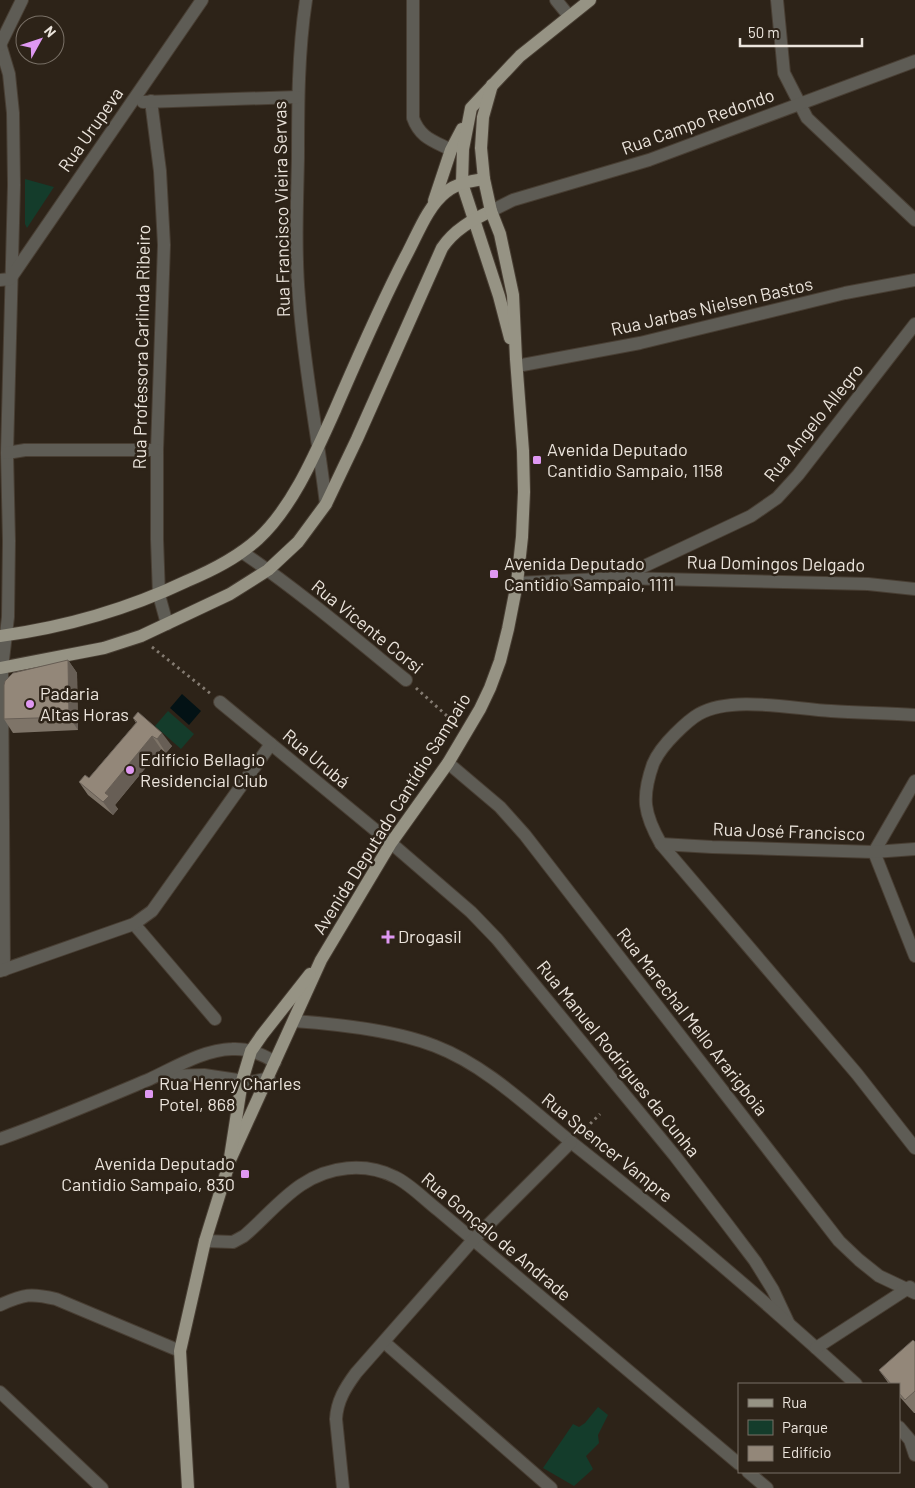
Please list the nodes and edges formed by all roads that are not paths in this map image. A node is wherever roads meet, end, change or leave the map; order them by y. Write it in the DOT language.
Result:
graph roads {
  1 [pos="22,0"];
  2 [pos="202,0"];
  3 [pos="306,0"];
  4 [pos="413,0"];
  5 [pos="556,0"];
  6 [pos="590,0"];
  7 [pos="777,0"];
  8 [pos="569,16"];
  9 [pos="0,44"];
  10 [pos="915,60"];
  11 [pos="492,85"];
  12 [pos="298,97"];
  13 [pos="151,101"];
  14 [pos="132,102"];
  15 [pos="800,104"];
  16 [pos="471,108"];
  17 [pos="451,150"];
  18 [pos="484,179"];
  19 [pos="462,183"];
  20 [pos="430,210"];
  21 [pos="492,211"];
  22 [pos="473,219"];
  23 [pos="915,220"];
  24 [pos="5,280"];
  25 [pos="915,280"];
  26 [pos="915,324"];
  27 [pos="516,363"];
  28 [pos="319,446"];
  29 [pos="157,450"];
  30 [pos="7,453"];
  31 [pos="326,504"];
  32 [pos="242,552"];
  33 [pos="268,570"];
  34 [pos="619,578"];
  35 [pos="517,583"];
  36 [pos="915,589"];
  37 [pos="159,595"];
  38 [pos="166,624"];
  39 [pos="3,636"];
  40 [pos="1,668"];
  41 [pos="406,680"];
  42 [pos="220,702"];
  43 [pos="915,714"];
  44 [pos="271,744"];
  45 [pos="448,763"];
  46 [pos="915,781"];
  47 [pos="390,843"];
  48 [pos="661,844"];
  49 [pos="915,849"];
  50 [pos="874,852"];
  51 [pos="134,924"];
  52 [pos="915,956"];
  53 [pos="321,960"];
  54 [pos="2,970"];
  55 [pos="215,1019"];
  56 [pos="294,1021"];
  57 [pos="251,1051"];
  58 [pos="275,1062"];
  59 [pos="157,1076"];
  60 [pos="269,1078"];
  61 [pos="242,1081"];
  62 [pos="0,1139"];
  63 [pos="572,1142"];
  64 [pos="915,1148"];
  65 [pos="230,1160"];
  66 [pos="473,1240"];
  67 [pos="205,1241"];
  68 [pos="912,1289"];
  69 [pos="0,1305"];
  70 [pos="788,1322"];
  71 [pos="384,1342"];
  72 [pos="816,1348"];
  73 [pos="180,1351"];
  74 [pos="855,1383"];
  75 [pos="0,1392"];
  76 [pos="900,1428"];
  77 [pos="915,1456"];
  78 [pos="738,1463"];
  79 [pos="749,1473"];
  80 [pos="102,1488"];
  81 [pos="188,1488"];
  82 [pos="342,1488"];
  83 [pos="551,1488"];
  84 [pos="767,1488"];
  1 -- 9 [label="street"];
  2 -- 14 [label="street, Rua Urupeva"];
  3 -- 12 [label="street, Rua Francisco Vieira Servas"];
  4 -- 17 [label="street"];
  5 -- 8 [label="street"];
  6 -- 8 [label="main road, Avenida Deputado Cantídio Sampaio"];
  7 -- 15 [label="street"];
  8 -- 11 [label="main road, Avenida Deputado Cantídio Sampaio"];
  9 -- 24 [label="street"];
  10 -- 15 [label="street, Rua Campo Redondo"];
  11 -- 16 [label="main road, Avenida Deputado Cantídio Sampaio"];
  11 -- 18 [label="main road, Avenida Deputado Cantídio Sampaio"];
  12 -- 13 [label="street"];
  12 -- 28 [label="street, Rua Francisco Vieira Servas"];
  13 -- 14 [label="street"];
  13 -- 29 [label="street, Rua Professora Carlinda Ribeiro"];
  14 -- 24 [label="street, Rua Urupeva"];
  15 -- 21 [label="street, Rua Campo Redondo"];
  15 -- 23 [label="street"];
  16 -- 17 [label="main road"];
  16 -- 19 [label="main road, Avenida Deputado Cantídio Sampaio"];
  17 -- 20 [label="main road"];
  18 -- 19 [label="main road"];
  18 -- 21 [label="main road, Avenida Deputado Cantídio Sampaio"];
  19 -- 20 [label="main road"];
  19 -- 22 [label="main road, Avenida Deputado Cantídio Sampaio"];
  20 -- 28 [label="main road"];
  21 -- 22 [label="main road"];
  21 -- 27 [label="main road, Avenida Deputado Cantídio Sampaio"];
  22 -- 27 [label="main road, Avenida Deputado Cantídio Sampaio"];
  22 -- 31 [label="main road"];
  24 -- 30 [label="street"];
  25 -- 27 [label="street, Rua Jarbas Nielsen Bastos"];
  26 -- 34 [label="street, Rua Angelo Allegro"];
  27 -- 35 [label="main road, Avenida Deputado Cantídio Sampaio"];
  28 -- 31 [label="street, Rua Francisco Vieira Servas"];
  28 -- 32 [label="main road"];
  29 -- 30 [label="street"];
  29 -- 37 [label="street, Rua Professora Carlinda Ribeiro"];
  30 -- 39 [label="street"];
  31 -- 33 [label="main road"];
  32 -- 33 [label="street, Rua Vicente Corsi"];
  32 -- 37 [label="main road"];
  33 -- 38 [label="main road"];
  33 -- 41 [label="street, Rua Vicente Corsi"];
  34 -- 35 [label="street, Rua Domingos Delgado"];
  34 -- 36 [label="street, Rua Domingos Delgado"];
  35 -- 45 [label="main road, Avenida Deputado Cantídio Sampaio"];
  37 -- 38 [label="street, Rua Professora Carlinda Ribeiro"];
  37 -- 39 [label="main road"];
  38 -- 40 [label="main road"];
  39 -- 40 [label="street"];
  40 -- 54 [label="street"];
  42 -- 44 [label="street, Rua Urubá"];
  43 -- 48 [label="street"];
  44 -- 47 [label="street, Rua Urubá"];
  44 -- 51 [label="street"];
  45 -- 47 [label="main road, Avenida Deputado Cantídio Sampaio"];
  45 -- 68 [label="street, Rua Marechal Mello Ararigboia"];
  46 -- 50 [label="street"];
  47 -- 53 [label="main road, Avenida Deputado Cantídio Sampaio"];
  47 -- 70 [label="street, Rua Manuel Rodrigues da Cunha"];
  48 -- 50 [label="street, Rua José Francisco"];
  48 -- 64 [label="street"];
  49 -- 50 [label="street, Rua José Francisco"];
  50 -- 52 [label="street"];
  51 -- 54 [label="street"];
  51 -- 55 [label="street"];
  53 -- 56 [label="main road, Avenida Deputado Cantídio Sampaio"];
  53 -- 57 [label="main road, Avenida Deputado Cantídio Sampaio"];
  56 -- 58 [label="main road, Avenida Deputado Cantídio Sampaio"];
  56 -- 63 [label="street, Rua Spencer Vampre"];
  57 -- 58 [label="street"];
  57 -- 59 [label="street"];
  57 -- 61 [label="main road, Avenida Deputado Cantídio Sampaio"];
  58 -- 60 [label="main road, Avenida Deputado Cantídio Sampaio"];
  59 -- 61 [label="street"];
  59 -- 62 [label="street"];
  60 -- 61 [label="street"];
  60 -- 65 [label="main road, Avenida Deputado Cantídio Sampaio"];
  61 -- 65 [label="main road, Avenida Deputado Cantídio Sampaio"];
  63 -- 66 [label="street"];
  63 -- 70 [label="street, Rua Spencer Vampre"];
  65 -- 67 [label="main road, Avenida Deputado Cantídio Sampaio"];
  66 -- 67 [label="street, Rua Gonçalo de Andrade"];
  66 -- 71 [label="street"];
  66 -- 78 [label="street, Rua Gonçalo de Andrade"];
  67 -- 73 [label="main road, Avenida Deputado Cantídio Sampaio"];
  68 -- 72 [label="street"];
  69 -- 73 [label="street"];
  70 -- 72 [label="street, Rua Spencer Vampre"];
  71 -- 82 [label="street"];
  71 -- 83 [label="street"];
  72 -- 74 [label="street, Rua Spencer Vampre"];
  73 -- 81 [label="main road, Avenida Deputado Cantídio Sampaio"];
  75 -- 80 [label="street"];
  76 -- 77 [label="street"];
  79 -- 84 [label="street"];
}
